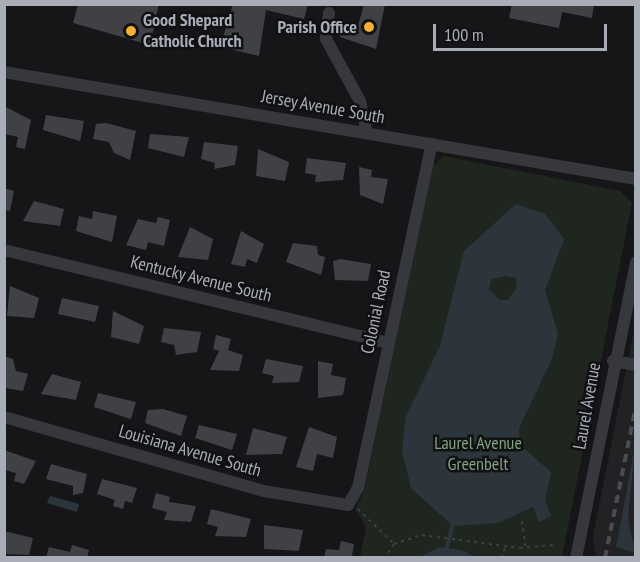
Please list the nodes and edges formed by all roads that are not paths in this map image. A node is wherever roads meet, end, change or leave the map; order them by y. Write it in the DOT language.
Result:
graph roads {
  1 [pos="329,13"];
  2 [pos="4,72"];
  3 [pos="367,133"];
  4 [pos="432,144"];
  5 [pos="636,179"];
  6 [pos="4,250"];
  7 [pos="636,262"];
  8 [pos="388,343"];
  9 [pos="613,361"];
  10 [pos="636,365"];
  11 [pos="4,417"];
  12 [pos="351,503"];
  13 [pos="576,558"];
  1 -- 3 [label="street"];
  2 -- 3 [label="street, Jersey Avenue South"];
  3 -- 4 [label="street, Jersey Avenue South"];
  4 -- 5 [label="street, Jersey Avenue South"];
  4 -- 8 [label="street, Colonial Road"];
  6 -- 8 [label="street, Kentucky Avenue South"];
  7 -- 9 [label="street, Laurel Avenue"];
  8 -- 12 [label="street, Colonial Road"];
  9 -- 10 [label="street"];
  9 -- 13 [label="street, Laurel Avenue"];
  11 -- 12 [label="street, Louisiana Avenue South"];
}
